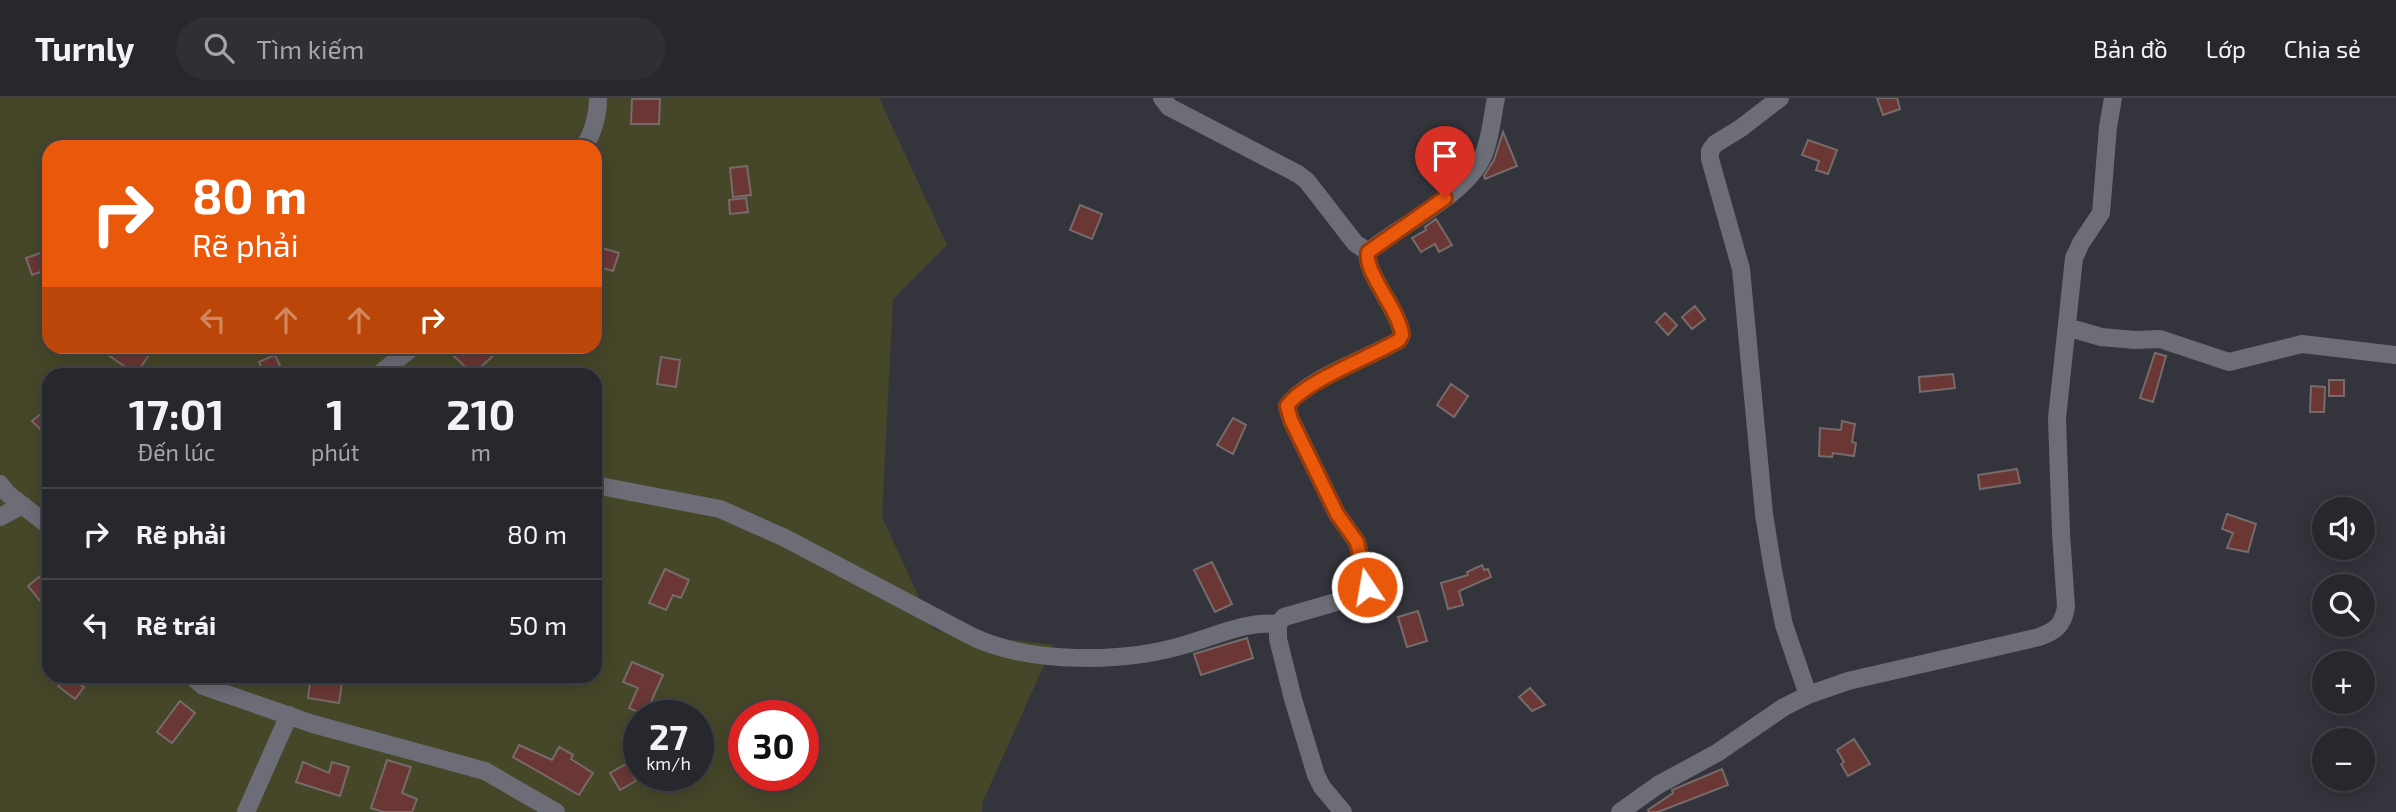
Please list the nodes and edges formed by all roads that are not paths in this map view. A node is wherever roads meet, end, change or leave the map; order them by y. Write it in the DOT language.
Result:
graph roads {
  1 [pos="597,98"];
  2 [pos="1162,98"];
  3 [pos="1496,98"];
  4 [pos="1780,98"];
  5 [pos="2113,98"];
  6 [pos="589,140"];
  7 [pos="1368,252"];
  8 [pos="2067,327"];
  9 [pos="405,354"];
  10 [pos="2396,355"];
  11 [pos="389,368"];
  12 [pos="0,484"];
  13 [pos="602,486"];
  14 [pos="23,505"];
  15 [pos="0,517"];
  16 [pos="42,520"];
  17 [pos="1278,624"];
  18 [pos="200,683"];
  19 [pos="1808,695"];
  20 [pos="289,715"];
  21 [pos="246,812"];
  22 [pos="556,812"];
  23 [pos="1343,812"];
  24 [pos="1620,812"];
  1 -- 6 [label="street"];
  2 -- 7 [label="street"];
  3 -- 7 [label="street"];
  4 -- 19 [label="street"];
  5 -- 8 [label="street"];
  7 -- 17 [label="street"];
  8 -- 10 [label="street"];
  8 -- 19 [label="street"];
  9 -- 11 [label="street"];
  12 -- 14 [label="street"];
  13 -- 17 [label="street"];
  14 -- 15 [label="street"];
  14 -- 16 [label="street"];
  17 -- 23 [label="street"];
  18 -- 20 [label="street"];
  19 -- 24 [label="street"];
  20 -- 21 [label="street"];
  20 -- 22 [label="street"];
}
